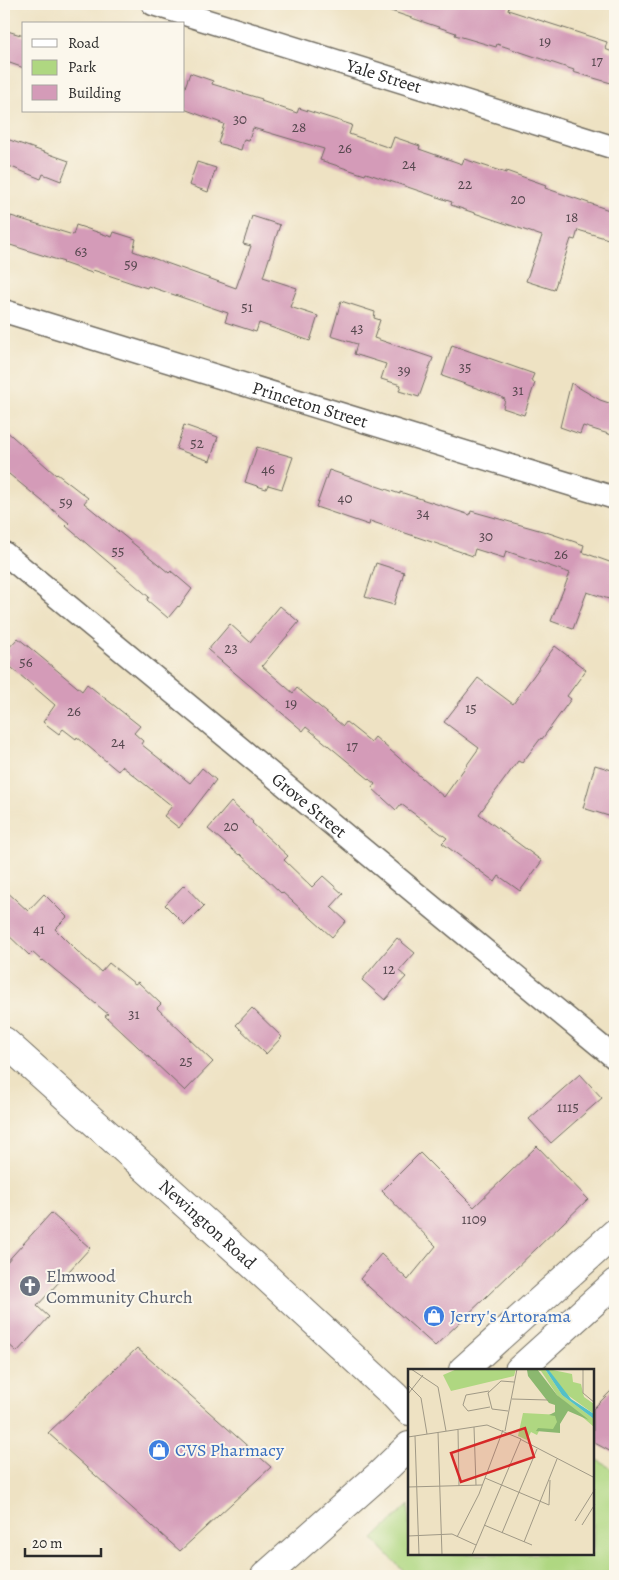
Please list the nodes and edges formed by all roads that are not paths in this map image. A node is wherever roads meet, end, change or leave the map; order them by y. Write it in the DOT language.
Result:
graph roads {
  1 [pos="153,4"];
  2 [pos="615,148"];
  3 [pos="4,311"];
  4 [pos="615,498"];
  5 [pos="4,553"];
  6 [pos="4,1041"];
  7 [pos="615,1058"];
  8 [pos="615,1233"];
  9 [pos="615,1283"];
  10 [pos="464,1369"];
  11 [pos="520,1369"];
  12 [pos="408,1410"];
  13 [pos="408,1447"];
  14 [pos="265,1576"];
  1 -- 2 [label="street, Yale Street"];
  3 -- 4 [label="street, Princeton Street"];
  5 -- 7 [label="street, Grove Street"];
  6 -- 12 [label="main road, Newington Road"];
  8 -- 10 [label="main road"];
  9 -- 11 [label="main road"];
  13 -- 14 [label="main road"];
}
